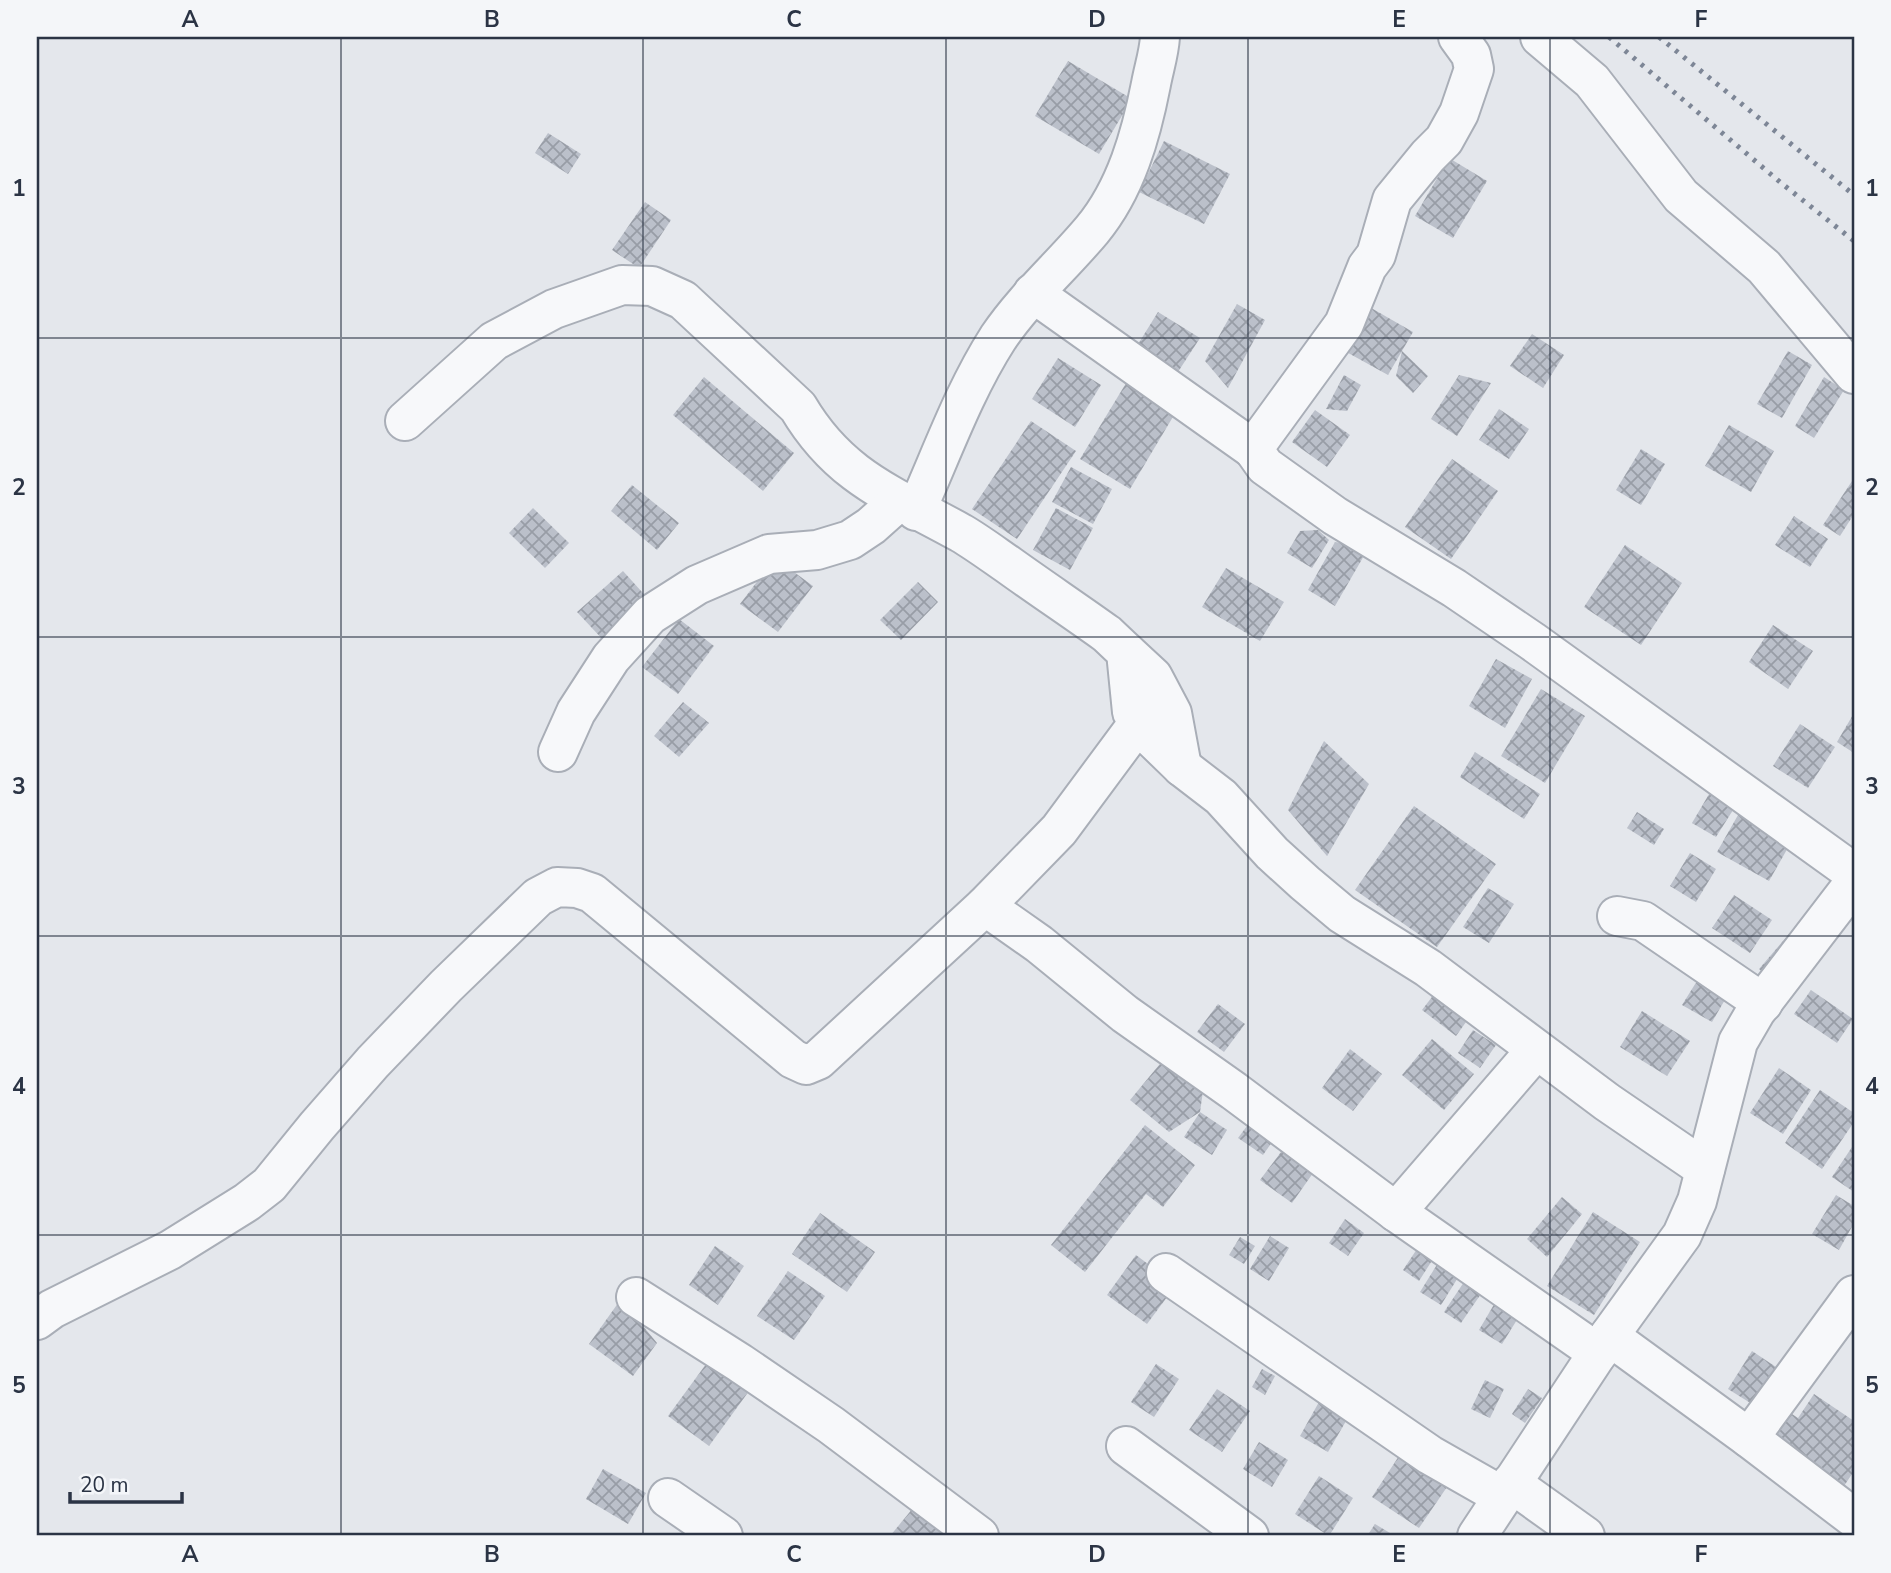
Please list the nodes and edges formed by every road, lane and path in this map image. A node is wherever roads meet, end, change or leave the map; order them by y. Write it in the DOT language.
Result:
graph roads {
  1 [pos="1160,37"];
  2 [pos="1458,37"];
  3 [pos="1540,37"];
  4 [pos="1032,293"];
  5 [pos="1854,374"];
  6 [pos="405,421"];
  7 [pos="1254,449"];
  8 [pos="908,505"];
  9 [pos="1126,652"];
  10 [pos="1139,722"];
  11 [pos="558,752"];
  12 [pos="1182,766"];
  13 [pos="1854,873"];
  14 [pos="1854,883"];
  15 [pos="985,906"];
  16 [pos="1618,916"];
  17 [pos="1762,1003"];
  18 [pos="1536,1050"];
  19 [pos="1705,1169"];
  20 [pos="1396,1212"];
  21 [pos="1166,1273"];
  22 [pos="1854,1295"];
  23 [pos="636,1297"];
  24 [pos="37,1320"];
  25 [pos="1604,1344"];
  26 [pos="1749,1437"];
  27 [pos="1126,1446"];
  28 [pos="1507,1489"];
  29 [pos="667,1498"];
  30 [pos="1854,1518"];
  31 [pos="723,1536"];
  32 [pos="979,1536"];
  33 [pos="1249,1536"];
  34 [pos="1477,1536"];
  35 [pos="1585,1536"];
  1 -- 4 [label="street"];
  2 -- 7 [label="street"];
  3 -- 5 [label="street"];
  4 -- 7 [label="street"];
  4 -- 8 [label="street"];
  6 -- 8 [label="street"];
  7 -- 13 [label="street"];
  8 -- 9 [label="street"];
  8 -- 11 [label="street"];
  9 -- 10 [label="street"];
  9 -- 12 [label="street"];
  10 -- 12 [label="street"];
  10 -- 15 [label="street"];
  12 -- 18 [label="street"];
  14 -- 17 [label="street"];
  15 -- 20 [label="street"];
  15 -- 24 [label="street"];
  16 -- 17 [label="street"];
  17 -- 19 [label="street"];
  18 -- 19 [label="street"];
  18 -- 20 [label="street"];
  19 -- 25 [label="street"];
  20 -- 25 [label="street"];
  21 -- 28 [label="street"];
  22 -- 26 [label="street"];
  23 -- 32 [label="street"];
  25 -- 26 [label="street"];
  25 -- 28 [label="street"];
  26 -- 30 [label="street"];
  27 -- 33 [label="street"];
  28 -- 34 [label="street"];
  28 -- 35 [label="street"];
  29 -- 31 [label="street"];
}
